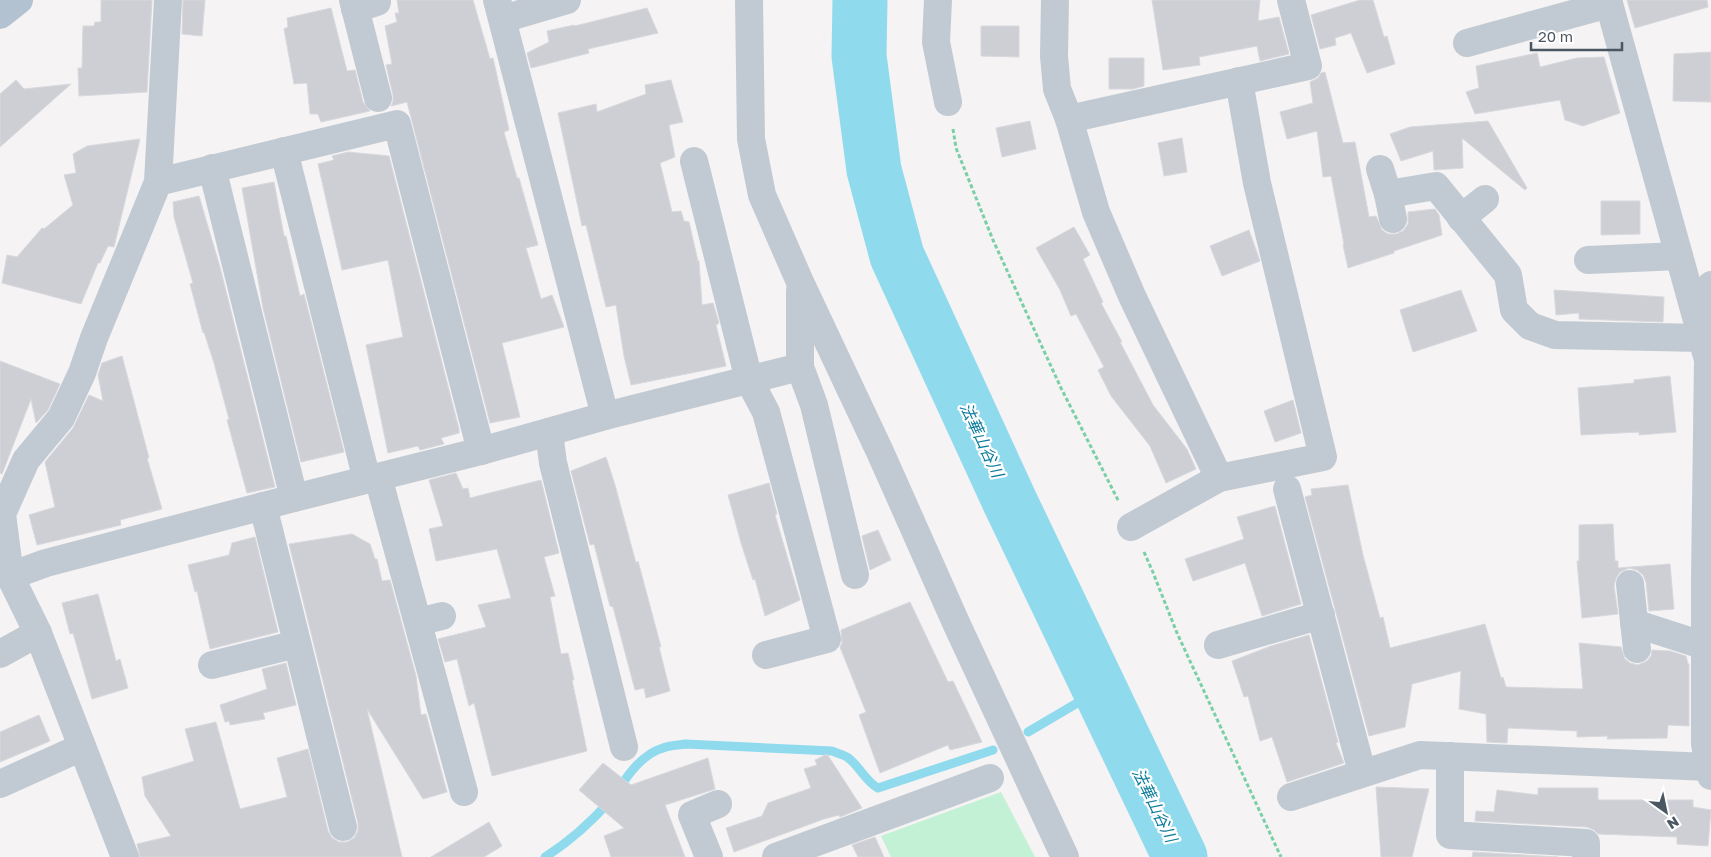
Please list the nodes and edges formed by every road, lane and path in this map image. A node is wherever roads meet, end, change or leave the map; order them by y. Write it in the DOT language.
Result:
graph roads {
  1 [pos="19,0"];
  2 [pos="168,0"];
  3 [pos="567,0"];
  4 [pos="749,0"];
  5 [pos="938,0"];
  6 [pos="1055,0"];
  7 [pos="1291,0"];
  8 [pos="1608,2"];
  9 [pos="362,4"];
  10 [pos="500,10"];
  11 [pos="0,15"];
  12 [pos="1467,43"];
  13 [pos="1239,81"];
  14 [pos="378,98"];
  15 [pos="948,102"];
  16 [pos="1070,119"];
  17 [pos="284,151"];
  18 [pos="694,160"];
  19 [pos="212,168"];
  20 [pos="158,182"];
  21 [pos="1387,194"];
  22 [pos="1485,198"];
  23 [pos="1461,218"];
  24 [pos="1679,256"];
  25 [pos="1588,260"];
  26 [pos="800,282"];
  27 [pos="1711,285"];
  28 [pos="1700,330"];
  29 [pos="800,367"];
  30 [pos="749,380"];
  31 [pos="605,416"];
  32 [pos="549,432"];
  33 [pos="481,451"];
  34 [pos="1218,478"];
  35 [pos="372,479"];
  36 [pos="1286,490"];
  37 [pos="294,498"];
  38 [pos="263,506"];
  39 [pos="1,514"];
  40 [pos="1131,527"];
  41 [pos="855,575"];
  42 [pos="10,576"];
  43 [pos="1630,584"];
  44 [pos="1320,615"];
  45 [pos="1634,623"];
  46 [pos="38,633"];
  47 [pos="297,644"];
  48 [pos="1218,645"];
  49 [pos="1705,646"];
  50 [pos="1637,649"];
  51 [pos="0,654"];
  52 [pos="766,655"];
  53 [pos="212,665"];
  54 [pos="82,747"];
  55 [pos="624,747"];
  56 [pos="1450,756"];
  57 [pos="1362,772"];
  58 [pos="1710,772"];
  59 [pos="990,778"];
  60 [pos="0,784"];
  61 [pos="464,792"];
  62 [pos="1291,797"];
  63 [pos="718,804"];
  64 [pos="343,827"];
  65 [pos="806,852"];
  66 [pos="125,857"];
  67 [pos="709,857"];
  68 [pos="776,857"];
  69 [pos="1065,857"];
  70 [pos="1281,857"];
  71 [pos="1586,857"];
  1 -- 11 [label="main road"];
  2 -- 20 [label="street"];
  3 -- 10 [label="street"];
  4 -- 26 [label="street"];
  5 -- 15 [label="street"];
  6 -- 16 [label="street"];
  7 -- 13 [label="street"];
  8 -- 12 [label="street"];
  8 -- 24 [label="street"];
  9 -- 14 [label="street"];
  10 -- 31 [label="street"];
  13 -- 16 [label="street"];
  13 -- 34 [label="street"];
  15 -- 40 [label="path"];
  16 -- 34 [label="street"];
  17 -- 19 [label="street"];
  17 -- 33 [label="street"];
  17 -- 35 [label="street"];
  18 -- 30 [label="street"];
  19 -- 20 [label="street"];
  19 -- 37 [label="street"];
  20 -- 39 [label="street"];
  21 -- 23 [label="street"];
  22 -- 23 [label="street"];
  23 -- 28 [label="street"];
  24 -- 25 [label="street"];
  24 -- 28 [label="street"];
  26 -- 29 [label="street"];
  26 -- 69 [label="street"];
  27 -- 28 [label="street"];
  28 -- 49 [label="street"];
  29 -- 30 [label="street"];
  29 -- 41 [label="street"];
  30 -- 31 [label="street"];
  30 -- 52 [label="street"];
  31 -- 32 [label="street"];
  32 -- 33 [label="street"];
  32 -- 55 [label="street"];
  33 -- 35 [label="street"];
  34 -- 40 [label="street"];
  35 -- 37 [label="street"];
  35 -- 61 [label="street"];
  36 -- 44 [label="street"];
  37 -- 38 [label="street"];
  38 -- 42 [label="street"];
  38 -- 47 [label="street"];
  39 -- 42 [label="street"];
  40 -- 70 [label="path"];
  42 -- 46 [label="street"];
  43 -- 45 [label="street"];
  44 -- 48 [label="street"];
  44 -- 57 [label="street"];
  45 -- 49 [label="street"];
  45 -- 50 [label="street"];
  46 -- 51 [label="street"];
  46 -- 54 [label="street"];
  47 -- 53 [label="street"];
  47 -- 64 [label="street"];
  49 -- 58 [label="street"];
  54 -- 60 [label="street"];
  54 -- 66 [label="street"];
  56 -- 57 [label="street"];
  56 -- 58 [label="street"];
  56 -- 71 [label="street"];
  57 -- 62 [label="street"];
  59 -- 65 [label="street"];
  63 -- 67 [label="street"];
  65 -- 68 [label="street"];
}
